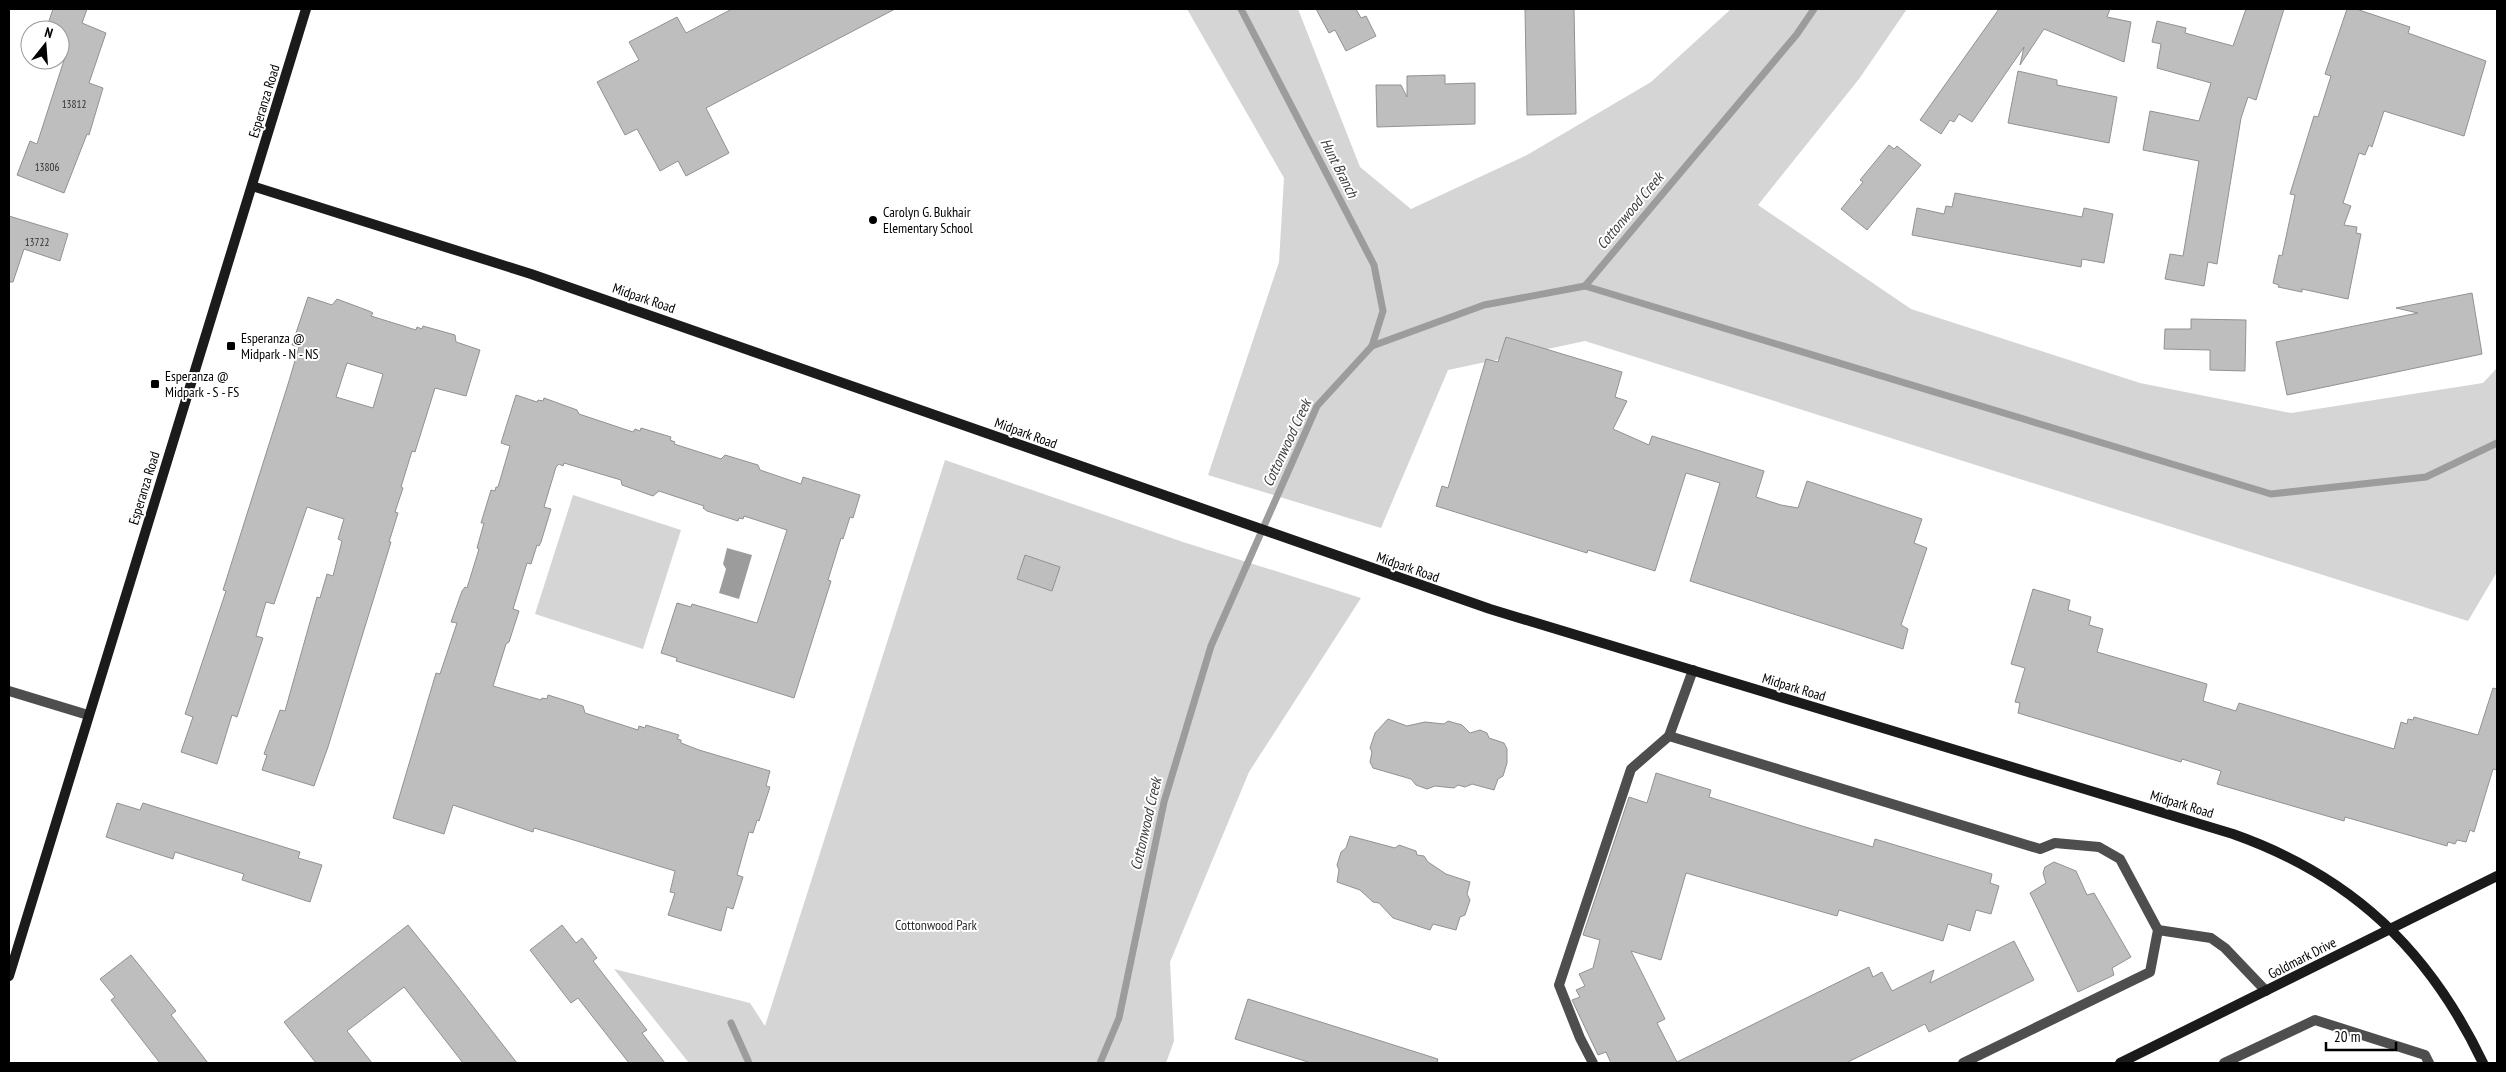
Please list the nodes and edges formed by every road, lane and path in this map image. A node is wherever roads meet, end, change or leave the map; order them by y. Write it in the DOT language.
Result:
graph roads {
  1 [pos="306,9"];
  2 [pos="252,186"];
  3 [pos="1692,670"];
  4 [pos="9,691"];
  5 [pos="88,715"];
  6 [pos="1669,736"];
  7 [pos="2497,876"];
  8 [pos="2390,929"];
  9 [pos="2158,930"];
  10 [pos="9,976"];
  11 [pos="2266,991"];
  12 [pos="1593,1063"];
  13 [pos="1963,1063"];
  14 [pos="2120,1063"];
  15 [pos="2224,1063"];
  16 [pos="2429,1063"];
  17 [pos="2483,1063"];
  1 -- 2 [label="street, Esperanza Road"];
  2 -- 3 [label="street, Midpark Road"];
  2 -- 5 [label="street, Esperanza Road"];
  3 -- 6 [label="street"];
  3 -- 8 [label="street, Midpark Road"];
  4 -- 5 [label="street"];
  5 -- 10 [label="street, Esperanza Road"];
  6 -- 9 [label="street"];
  6 -- 12 [label="street"];
  7 -- 8 [label="street, Goldmark Drive"];
  8 -- 11 [label="street, Goldmark Drive"];
  8 -- 17 [label="street, Midpark Road"];
  9 -- 11 [label="street"];
  9 -- 13 [label="street"];
  11 -- 14 [label="street, Goldmark Drive"];
  15 -- 16 [label="street"];
}
